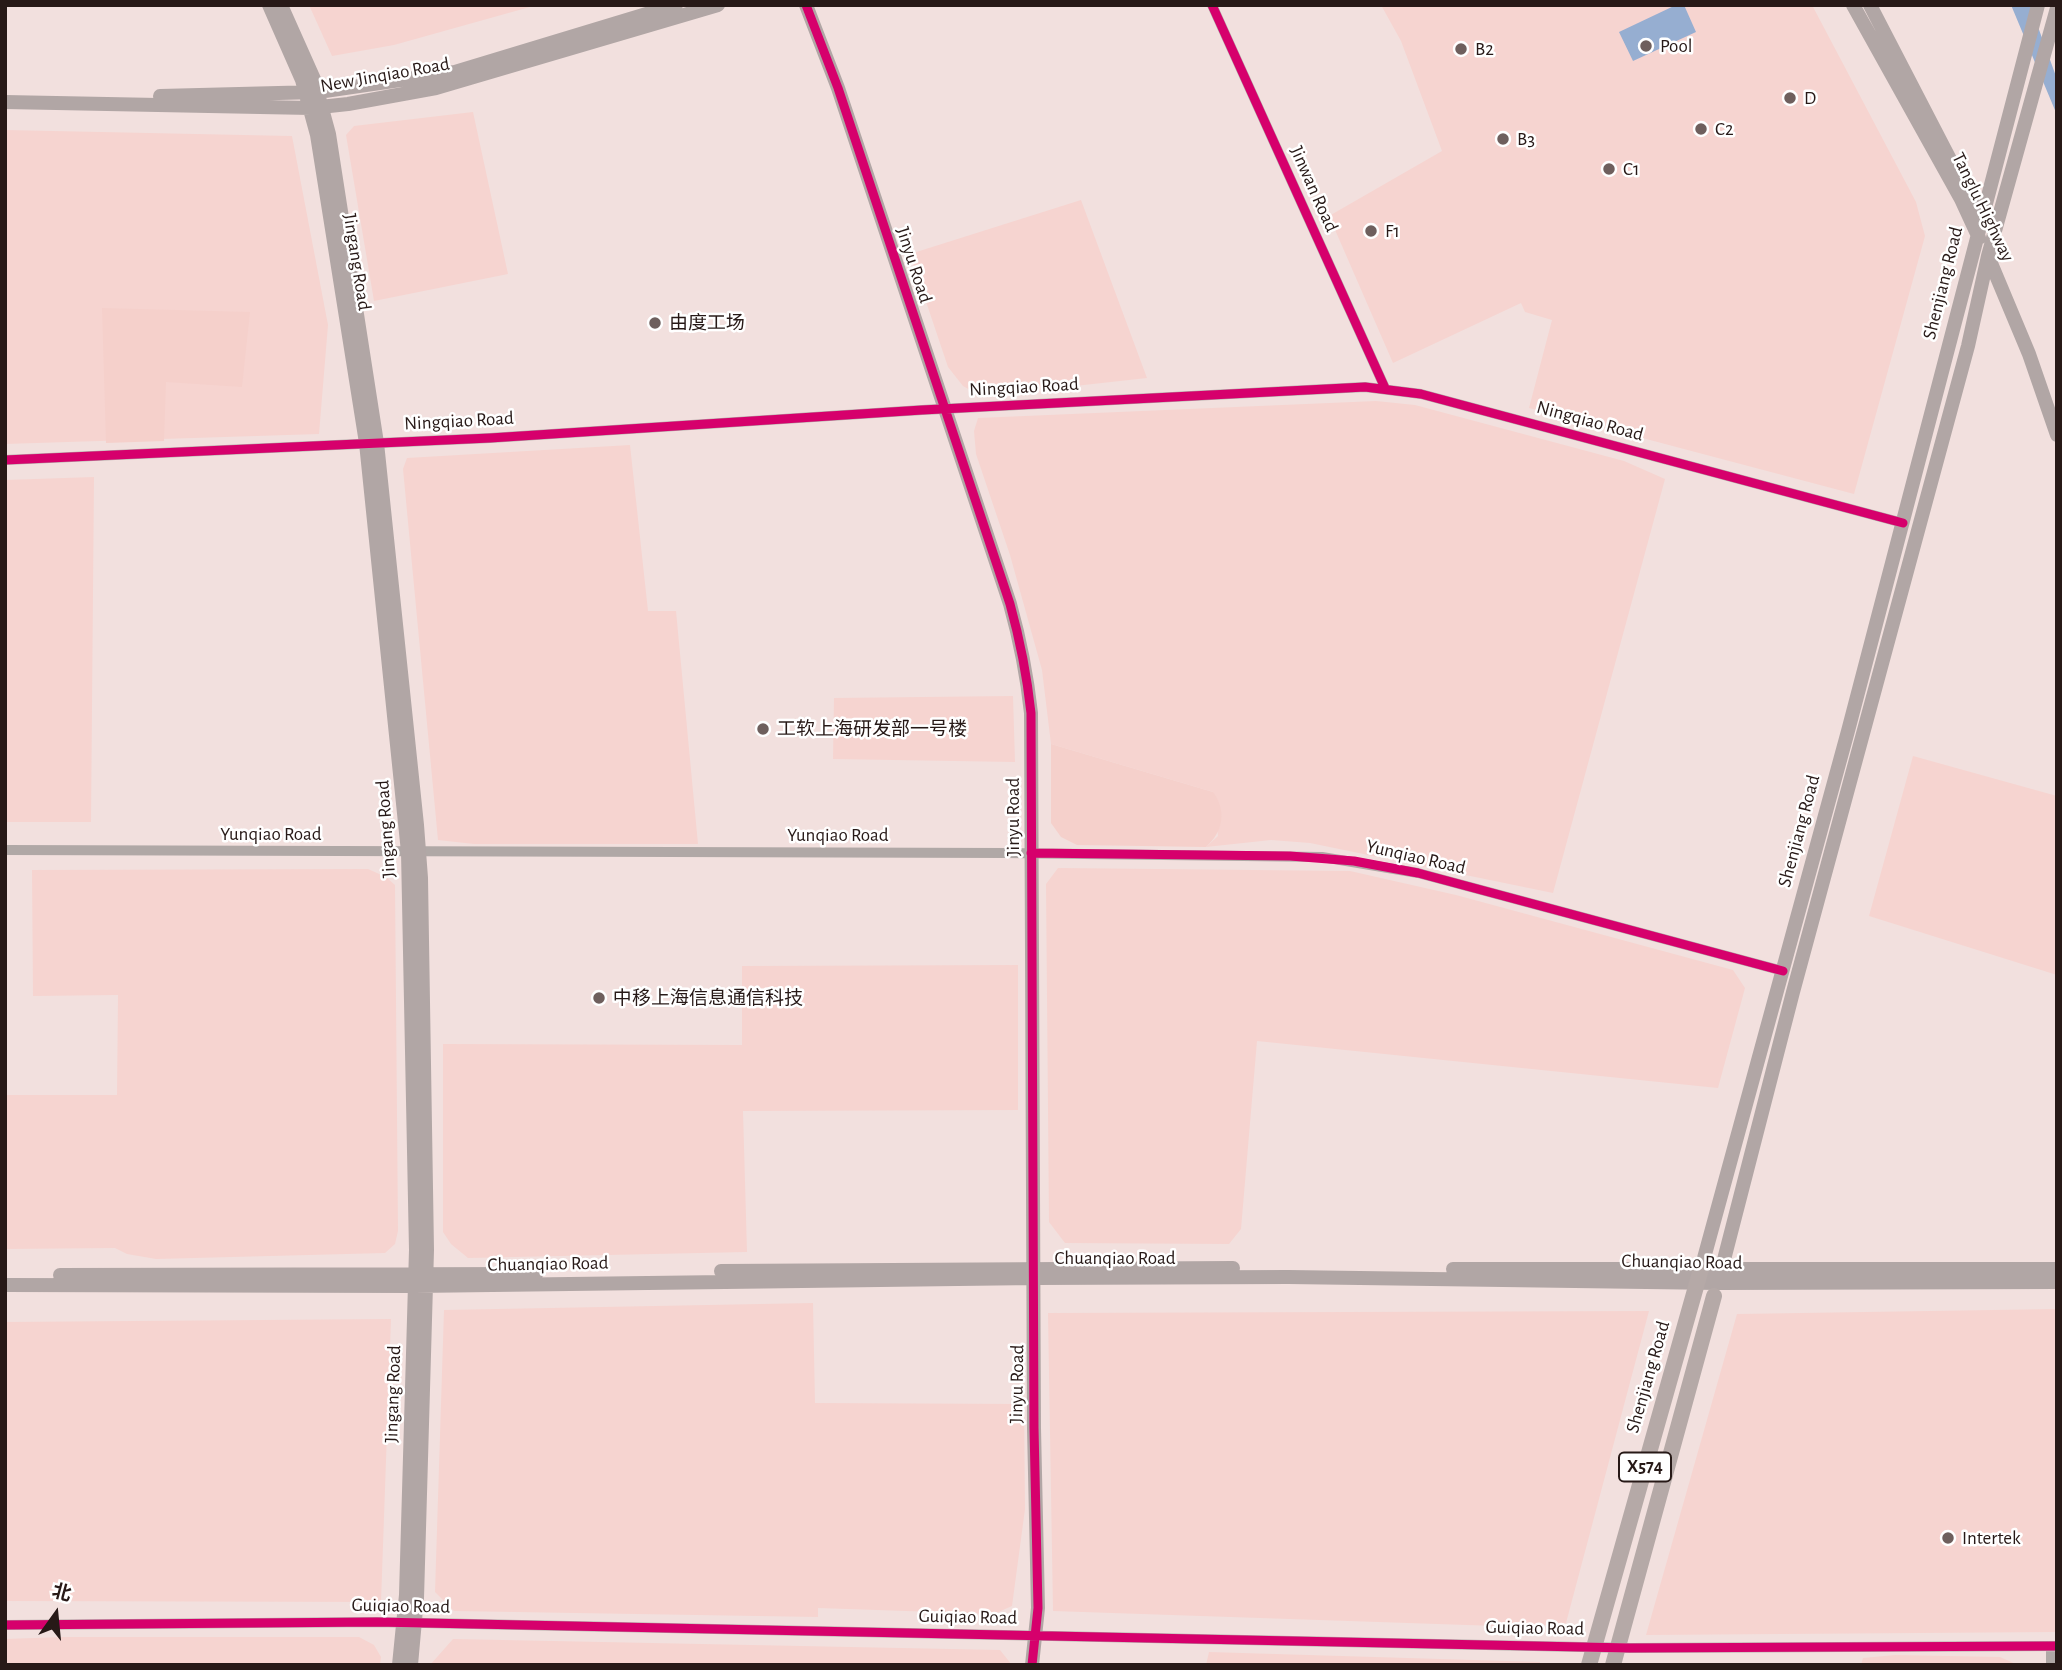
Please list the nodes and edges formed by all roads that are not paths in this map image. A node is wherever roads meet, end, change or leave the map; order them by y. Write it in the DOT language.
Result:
graph roads {
  1 [pos="269,5"];
  2 [pos="281,5"];
  3 [pos="676,5"];
  4 [pos="719,5"];
  5 [pos="806,5"];
  6 [pos="1212,5"];
  7 [pos="1853,5"];
  8 [pos="1870,5"];
  9 [pos="2038,5"];
  10 [pos="2057,8"];
  11 [pos="5,92"];
  12 [pos="312,92"];
  13 [pos="5,102"];
  14 [pos="317,108"];
  15 [pos="1982,217"];
  16 [pos="1978,234"];
  17 [pos="1993,239"];
  18 [pos="1988,257"];
  19 [pos="1385,388"];
  20 [pos="943,409"];
  21 [pos="2057,412"];
  22 [pos="2057,435"];
  23 [pos="371,443"];
  24 [pos="5,460"];
  25 [pos="1903,523"];
  26 [pos="5,850"];
  27 [pos="414,852"];
  28 [pos="1031,853"];
  29 [pos="1783,971"];
  30 [pos="2057,1269"];
  31 [pos="1035,1273"];
  32 [pos="5,1276"];
  33 [pos="1699,1276"];
  34 [pos="421,1280"];
  35 [pos="2057,1282"];
  36 [pos="1718,1283"];
  37 [pos="5,1285"];
  38 [pos="410,1623"];
  39 [pos="5,1625"];
  40 [pos="1036,1636"];
  41 [pos="2054,1646"];
  42 [pos="1594,1647"];
  43 [pos="1617,1647"];
  44 [pos="400,1665"];
  45 [pos="411,1665"];
  46 [pos="1032,1665"];
  47 [pos="1589,1665"];
  48 [pos="1613,1665"];
  49 [pos="2051,1665"];
  1 -- 12 [label="street, Jingang Road"];
  2 -- 12 [label="street, Jingang Road"];
  3 -- 12 [label="street, New Jinqiao Road"];
  4 -- 14 [label="street, New Jinqiao Road"];
  5 -- 20 [label="street, Jinyu Road"];
  6 -- 19 [label="street, Jinwan Road"];
  7 -- 16 [label="street, Tanglu Highway"];
  8 -- 15 [label="street, Tanglu Highway"];
  9 -- 15 [label="street, Shenjiang Road / X574"];
  10 -- 17 [label="street, Shenjiang Road / X574"];
  11 -- 12 [label="street, New Jinqiao Road"];
  12 -- 14 [label="street, Jingang Road"];
  13 -- 14 [label="street, New Jinqiao Road"];
  14 -- 23 [label="street, Jingang Road"];
  15 -- 16 [label="street, Shenjiang Road / X574"];
  15 -- 17 [label="street, Tanglu Highway"];
  16 -- 18 [label="street, Tanglu Highway"];
  16 -- 25 [label="street, Shenjiang Road / X574"];
  17 -- 18 [label="street, Shenjiang Road / X574"];
  17 -- 21 [label="street, Tanglu Highway"];
  18 -- 22 [label="street, Tanglu Highway"];
  18 -- 36 [label="street, Shenjiang Road / X574"];
  19 -- 20 [label="street, Ningqiao Road"];
  19 -- 25 [label="street, Ningqiao Road"];
  20 -- 23 [label="street, Ningqiao Road"];
  20 -- 28 [label="street, Jinyu Road"];
  23 -- 24 [label="street, Ningqiao Road"];
  23 -- 27 [label="street, Jingang Road"];
  25 -- 29 [label="street, Shenjiang Road / X574"];
  26 -- 27 [label="street, Yunqiao Road"];
  27 -- 28 [label="street, Yunqiao Road"];
  27 -- 34 [label="street, Jingang Road"];
  28 -- 29 [label="street, Yunqiao Road"];
  28 -- 31 [label="street, Jinyu Road"];
  29 -- 33 [label="street, Shenjiang Road / X574"];
  30 -- 36 [label="street, Chuanqiao Road"];
  31 -- 33 [label="street, Chuanqiao Road"];
  31 -- 34 [label="street, Chuanqiao Road"];
  31 -- 40 [label="street, Jinyu Road"];
  32 -- 34 [label="street, Chuanqiao Road"];
  33 -- 36 [label="street, Chuanqiao Road"];
  33 -- 42 [label="main road, Shenjiang Road / X574"];
  34 -- 37 [label="street, Chuanqiao Road"];
  34 -- 38 [label="street, Jingang Road"];
  35 -- 36 [label="street, Chuanqiao Road"];
  36 -- 43 [label="main road, Shenjiang Road / X574"];
  38 -- 39 [label="street, Guiqiao Road"];
  38 -- 40 [label="street, Guiqiao Road"];
  38 -- 44 [label="street, Jingang Road"];
  38 -- 45 [label="street, Jingang Road"];
  40 -- 42 [label="street, Guiqiao Road"];
  40 -- 46 [label="street, Jinyu Road"];
  41 -- 43 [label="street, Guiqiao Road"];
  41 -- 49 [label="street"];
  42 -- 43 [label="street, Guiqiao Road"];
  42 -- 47 [label="main road, Shenjiang Road / X574"];
  43 -- 48 [label="main road, Shenjiang Road / X574"];
}
